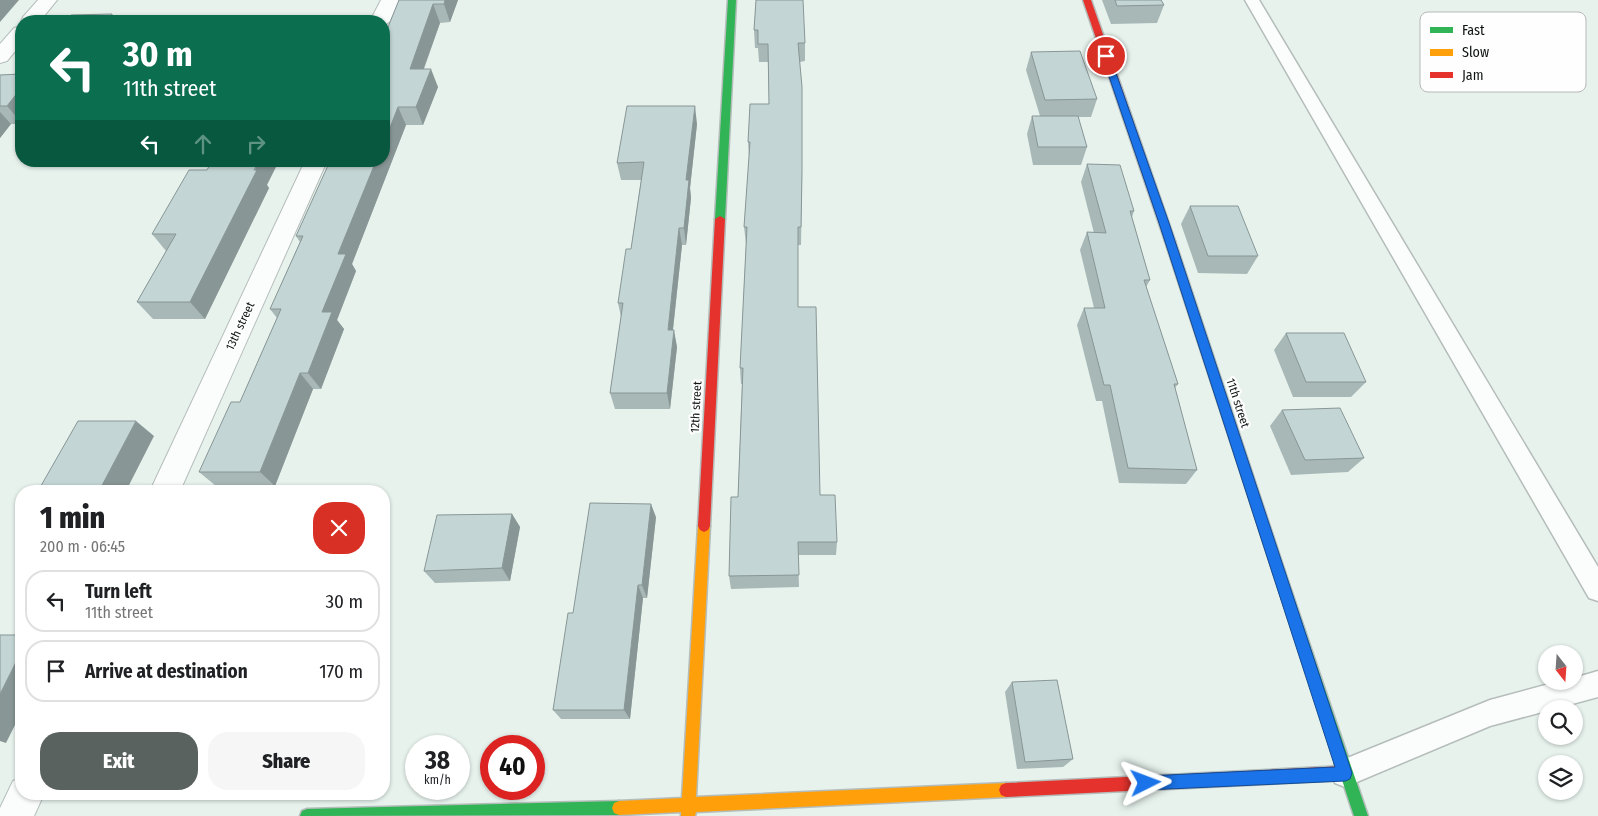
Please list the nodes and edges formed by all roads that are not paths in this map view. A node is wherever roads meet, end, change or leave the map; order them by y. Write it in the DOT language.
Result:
graph roads {
  1 [pos="48,0"];
  2 [pos="390,0"];
  3 [pos="732,0"];
  4 [pos="1087,0"];
  5 [pos="1252,0"];
  6 [pos="35,15"];
  7 [pos="383,15"];
  8 [pos="15,39"];
  9 [pos="0,57"];
  10 [pos="313,167"];
  11 [pos="168,485"];
  12 [pos="1598,590"];
  13 [pos="1598,684"];
  14 [pos="1345,773"];
  15 [pos="23,800"];
  16 [pos="688,811"];
  17 [pos="15,816"];
  18 [pos="308,816"];
  19 [pos="1361,816"];
  1 -- 6 [label="street"];
  2 -- 7 [label="street"];
  3 -- 16 [label="street, 12th street"];
  4 -- 14 [label="street, 11th street"];
  5 -- 12 [label="lane"];
  8 -- 9 [label="street"];
  10 -- 11 [label="street, 13th street"];
  13 -- 14 [label="lane"];
  14 -- 16 [label="street"];
  14 -- 19 [label="street, 11th street"];
  15 -- 17 [label="street"];
  16 -- 18 [label="street"];
}
